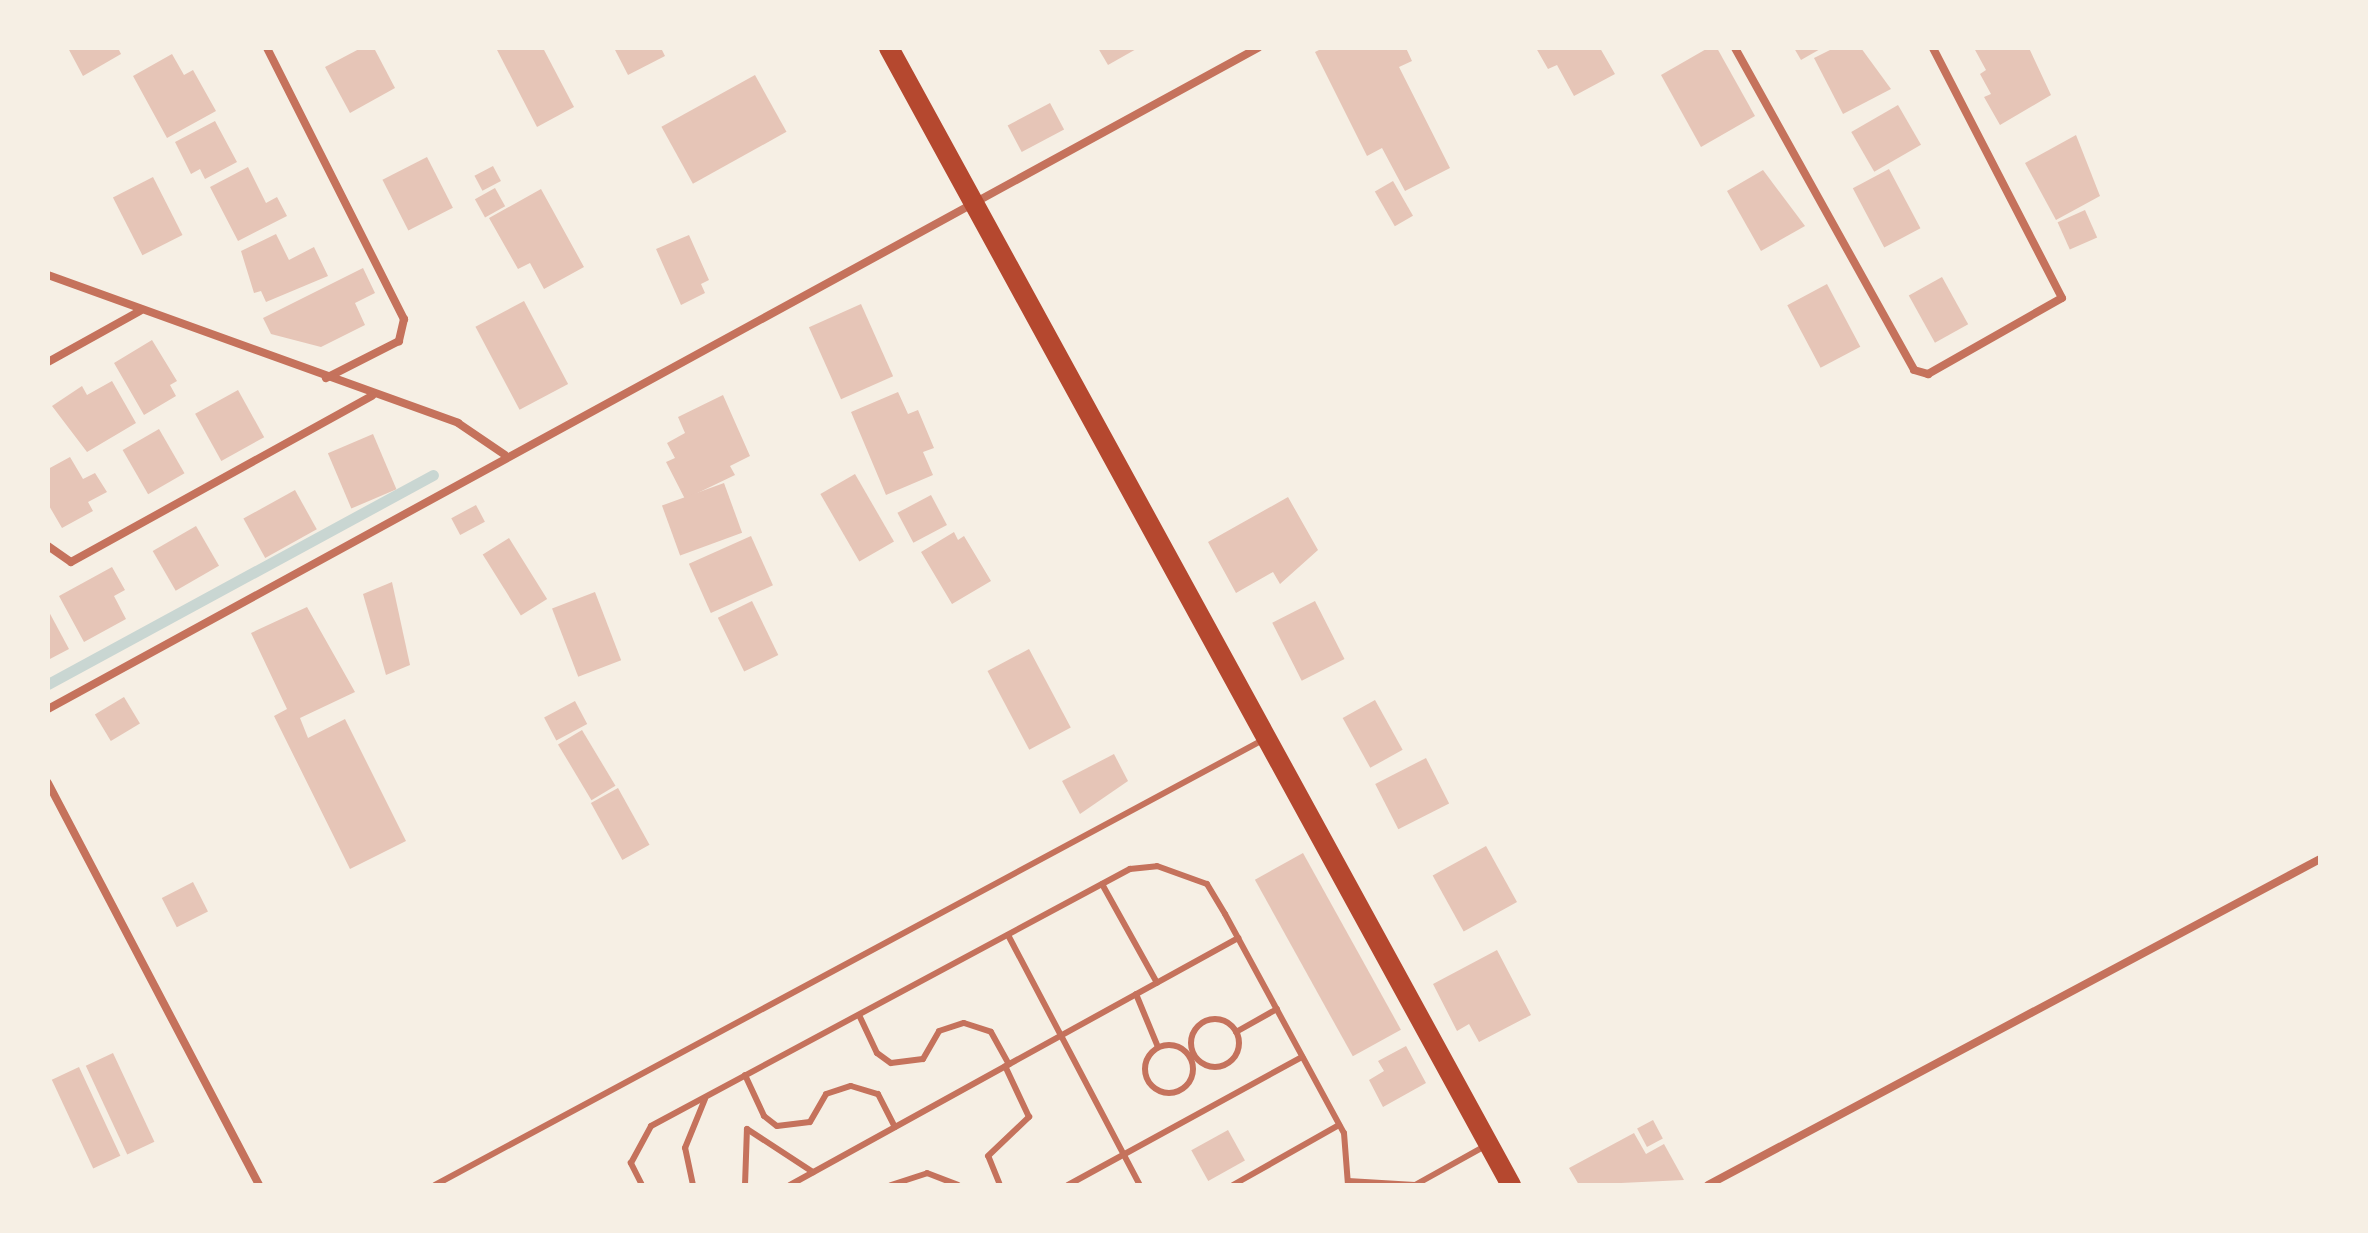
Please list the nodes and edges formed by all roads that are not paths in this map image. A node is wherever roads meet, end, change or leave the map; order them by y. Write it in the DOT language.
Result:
graph roads {
  1 [pos="267,48"];
  2 [pos="889,48"];
  3 [pos="1258,48"];
  4 [pos="1735,48"];
  5 [pos="1933,48"];
  6 [pos="974,202"];
  7 [pos="48,275"];
  8 [pos="140,311"];
  9 [pos="48,362"];
  10 [pos="326,378"];
  11 [pos="372,396"];
  12 [pos="505,455"];
  13 [pos="48,546"];
  14 [pos="48,709"];
  15 [pos="1267,739"];
  16 [pos="48,783"];
  17 [pos="2320,859"];
  18 [pos="1102,884"];
  19 [pos="1008,935"];
  20 [pos="1238,938"];
  21 [pos="1157,983"];
  22 [pos="1136,994"];
  23 [pos="1277,1009"];
  24 [pos="859,1015"];
  25 [pos="1236,1032"];
  26 [pos="1061,1035"];
  27 [pos="1158,1047"];
  28 [pos="1192,1057"];
  29 [pos="1302,1057"];
  30 [pos="1007,1065"];
  31 [pos="745,1075"];
  32 [pos="707,1096"];
  33 [pos="1339,1125"];
  34 [pos="895,1127"];
  35 [pos="1489,1144"];
  36 [pos="1124,1155"];
  37 [pos="813,1172"];
  38 [pos="1249,1176"];
  39 [pos="1348,1183"];
  40 [pos="259,1185"];
  41 [pos="435,1185"];
  42 [pos="642,1185"];
  43 [pos="693,1185"];
  44 [pos="745,1185"];
  45 [pos="790,1185"];
  46 [pos="891,1185"];
  47 [pos="958,1185"];
  48 [pos="1000,1185"];
  49 [pos="1068,1185"];
  50 [pos="1140,1185"];
  51 [pos="1233,1185"];
  52 [pos="1254,1185"];
  53 [pos="1511,1185"];
  54 [pos="1708,1185"];
  1 -- 10 [label="street"];
  2 -- 6 [label="main road"];
  3 -- 6 [label="street"];
  4 -- 5 [label="street"];
  6 -- 12 [label="street"];
  6 -- 15 [label="main road"];
  7 -- 8 [label="street"];
  8 -- 9 [label="street"];
  8 -- 10 [label="street"];
  10 -- 11 [label="street"];
  11 -- 12 [label="street"];
  11 -- 13 [label="street"];
  12 -- 14 [label="street"];
  15 -- 35 [label="main road"];
  15 -- 41 [label="lane"];
  16 -- 40 [label="street"];
  17 -- 54 [label="street"];
  18 -- 19 [label="lane"];
  18 -- 20 [label="lane"];
  18 -- 21 [label="lane"];
  19 -- 24 [label="lane"];
  19 -- 26 [label="lane"];
  20 -- 21 [label="lane"];
  20 -- 23 [label="lane"];
  21 -- 22 [label="lane"];
  22 -- 26 [label="lane"];
  22 -- 27 [label="lane"];
  23 -- 25 [label="lane"];
  23 -- 29 [label="lane"];
  24 -- 30 [label="lane"];
  24 -- 31 [label="lane"];
  25 -- 28 [label="lane"];
  25 -- 28 [label="lane"];
  26 -- 30 [label="lane"];
  26 -- 36 [label="lane"];
  27 -- 28 [label="lane"];
  27 -- 28 [label="lane"];
  29 -- 33 [label="lane"];
  29 -- 36 [label="lane"];
  30 -- 34 [label="lane"];
  30 -- 48 [label="lane"];
  31 -- 32 [label="lane"];
  31 -- 34 [label="lane"];
  32 -- 42 [label="lane"];
  32 -- 43 [label="lane"];
  33 -- 38 [label="lane"];
  33 -- 39 [label="lane"];
  34 -- 37 [label="lane"];
  35 -- 39 [label="lane"];
  35 -- 53 [label="main road"];
  36 -- 49 [label="lane"];
  36 -- 50 [label="lane"];
  37 -- 44 [label="lane"];
  37 -- 45 [label="lane"];
  38 -- 51 [label="lane"];
  38 -- 52 [label="lane"];
  46 -- 47 [label="lane"];
}
